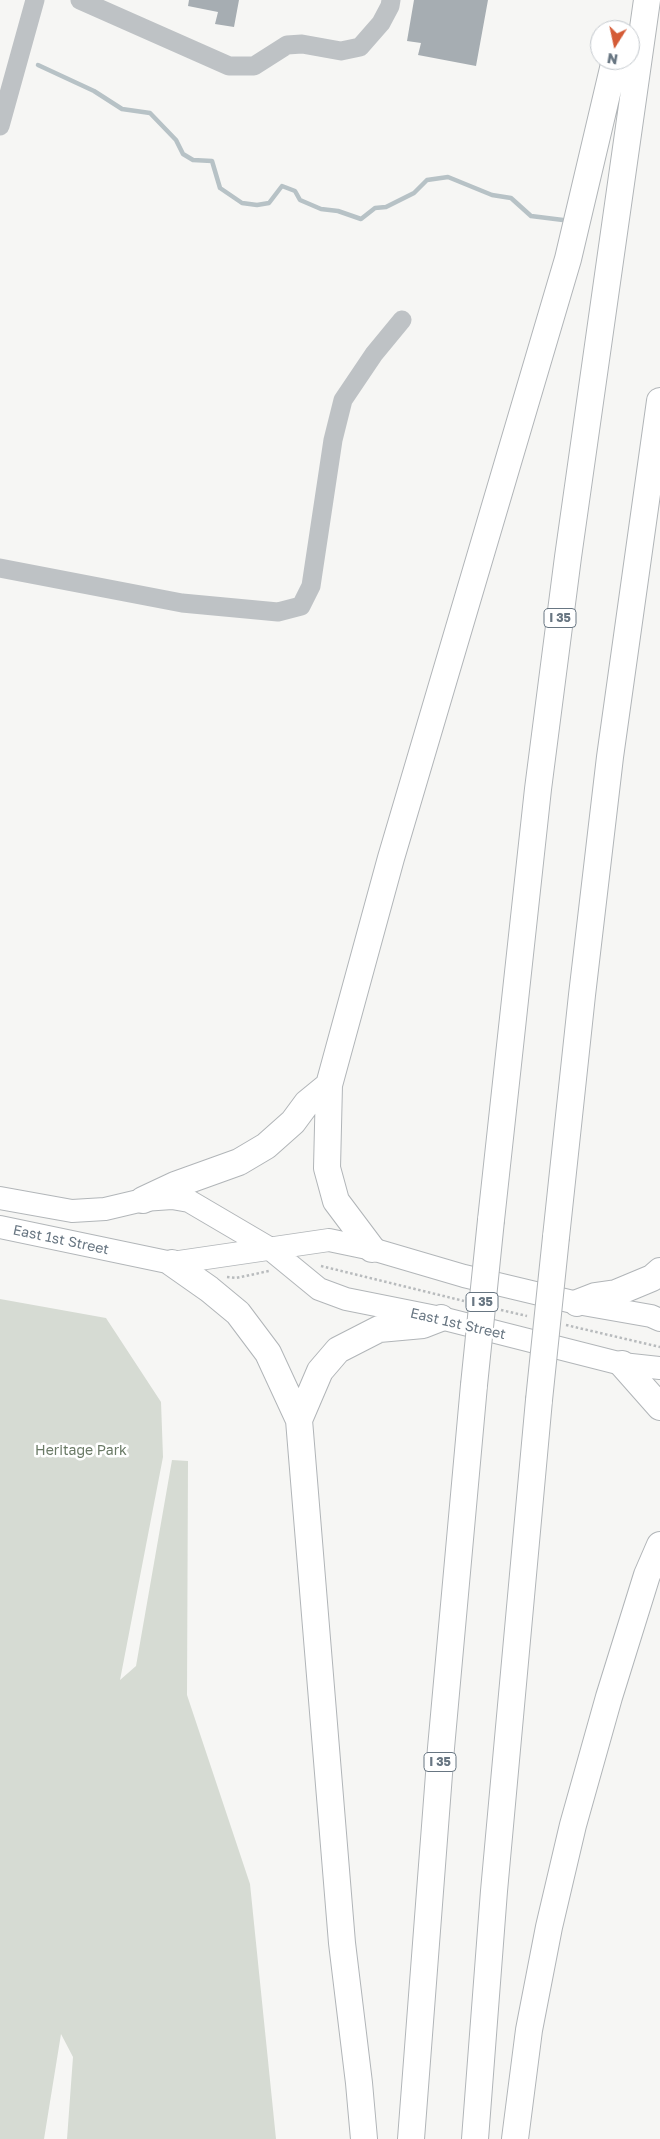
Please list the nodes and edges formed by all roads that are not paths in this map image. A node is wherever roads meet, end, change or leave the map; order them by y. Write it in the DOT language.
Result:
graph roads {
  1 [pos="35,0"];
  2 [pos="80,0"];
  3 [pos="391,0"];
  4 [pos="641,18"];
  5 [pos="613,70"];
  6 [pos="0,126"];
  7 [pos="402,320"];
  8 [pos="660,400"];
  9 [pos="0,568"];
  10 [pos="329,1085"];
  11 [pos="0,1198"];
  12 [pos="144,1200"];
  13 [pos="0,1227"];
  14 [pos="269,1248"];
  15 [pos="372,1249"];
  16 [pos="172,1263"];
  17 [pos="660,1270"];
  18 [pos="577,1303"];
  19 [pos="441,1318"];
  20 [pos="660,1320"];
  21 [pos="622,1364"];
  22 [pos="660,1368"];
  23 [pos="660,1407"];
  24 [pos="299,1420"];
  25 [pos="660,1545"];
  26 [pos="364,2139"];
  27 [pos="411,2139"];
  28 [pos="475,2139"];
  29 [pos="515,2139"];
  1 -- 6 [label="street"];
  2 -- 3 [label="street"];
  4 -- 27 [label="highway, I 35, bridge"];
  5 -- 10 [label="highway"];
  7 -- 9 [label="street"];
  8 -- 28 [label="highway, bridge"];
  10 -- 12 [label="highway"];
  10 -- 15 [label="highway"];
  11 -- 12 [label="main road, East 1st Street"];
  12 -- 14 [label="main road, East 1st Street"];
  13 -- 16 [label="main road, East 1st Street"];
  14 -- 15 [label="main road, East 1st Street"];
  14 -- 16 [label="main road, East 1st Street"];
  14 -- 19 [label="main road, East 1st Street"];
  15 -- 18 [label="main road, East 1st Street"];
  16 -- 24 [label="highway"];
  17 -- 18 [label="highway"];
  18 -- 20 [label="main road, East 1st Street"];
  19 -- 21 [label="main road, East 1st Street"];
  19 -- 24 [label="highway"];
  21 -- 22 [label="main road, East 1st Street"];
  21 -- 23 [label="highway"];
  24 -- 26 [label="highway"];
  25 -- 29 [label="highway"];
}
